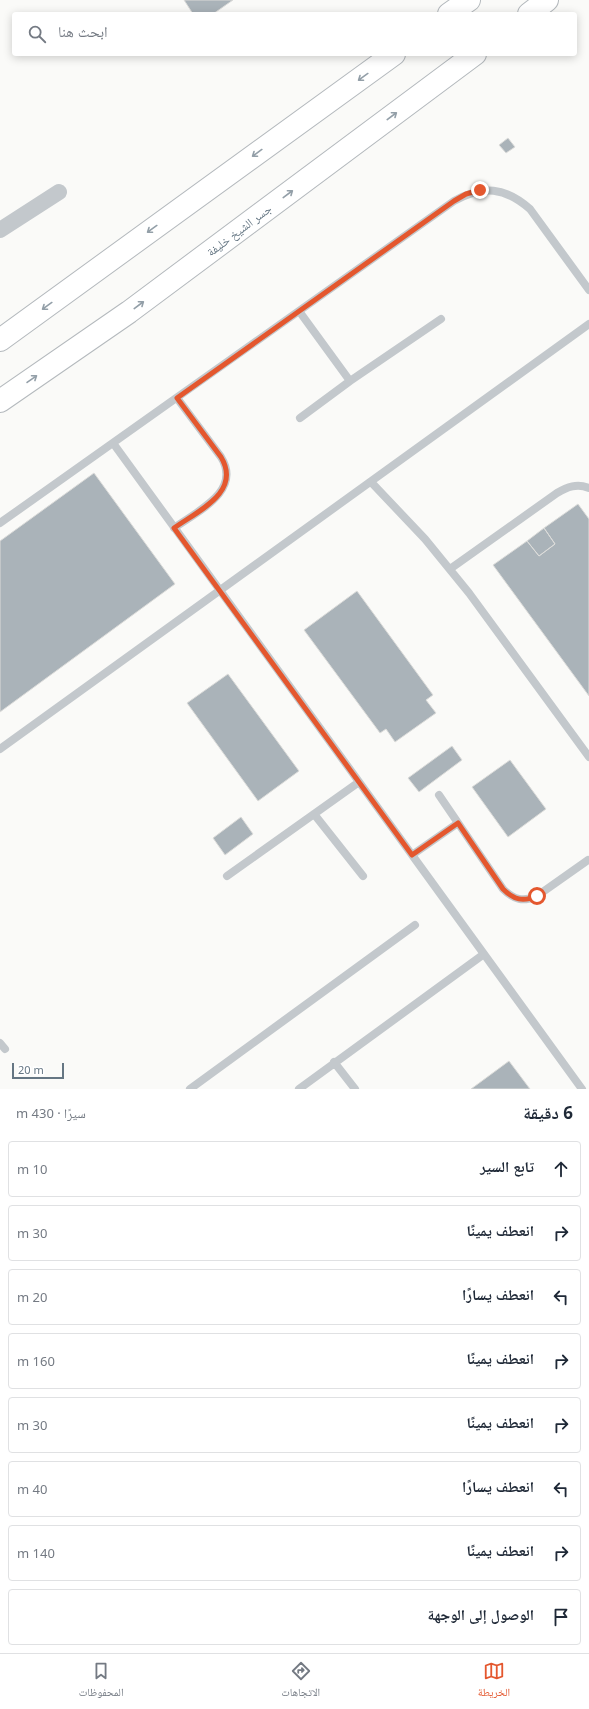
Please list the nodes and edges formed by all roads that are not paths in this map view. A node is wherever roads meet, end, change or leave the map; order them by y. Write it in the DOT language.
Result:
graph roads {
  1 [pos="469,0"];
  2 [pos="547,0"];
  3 [pos="452,12"];
  4 [pos="532,12"];
  5 [pos="391,56"];
  6 [pos="472,56"];
  7 [pos="59,192"];
  8 [pos="0,230"];
  9 [pos="589,290"];
  10 [pos="299,311"];
  11 [pos="441,319"];
  12 [pos="589,324"];
  13 [pos="0,340"];
  14 [pos="350,381"];
  15 [pos="177,398"];
  16 [pos="0,401"];
  17 [pos="300,418"];
  18 [pos="113,443"];
  19 [pos="371,482"];
  20 [pos="589,488"];
  21 [pos="0,523"];
  22 [pos="174,528"];
  23 [pos="450,568"];
  24 [pos="220,591"];
  25 [pos="0,749"];
  26 [pos="589,757"];
  27 [pos="359,782"];
  28 [pos="439,796"];
  29 [pos="314,814"];
  30 [pos="458,823"];
  31 [pos="412,855"];
  32 [pos="588,860"];
  33 [pos="227,876"];
  34 [pos="363,876"];
  35 [pos="415,925"];
  36 [pos="484,954"];
  37 [pos="334,1062"];
  38 [pos="190,1089"];
  39 [pos="299,1089"];
  40 [pos="355,1089"];
  41 [pos="582,1089"];
  1 -- 3 [label="highway"];
  2 -- 4 [label="highway"];
  5 -- 13 [label="highway, one-way"];
  16 -- 6 [label="highway, جسر الشيخ خليفة, one-way"];
  7 -- 8 [label="street"];
  9 -- 10 [label="lane"];
  10 -- 14 [label="lane"];
  10 -- 15 [label="lane"];
  11 -- 14 [label="lane"];
  12 -- 19 [label="lane"];
  14 -- 17 [label="lane"];
  15 -- 18 [label="lane"];
  15 -- 22 [label="lane"];
  18 -- 21 [label="lane"];
  18 -- 22 [label="lane"];
  19 -- 23 [label="lane"];
  19 -- 24 [label="lane"];
  20 -- 23 [label="lane"];
  22 -- 24 [label="lane"];
  23 -- 26 [label="lane"];
  24 -- 25 [label="lane"];
  24 -- 27 [label="lane"];
  27 -- 29 [label="lane"];
  27 -- 31 [label="lane"];
  28 -- 30 [label="lane"];
  29 -- 33 [label="lane"];
  29 -- 34 [label="lane"];
  30 -- 31 [label="lane"];
  30 -- 32 [label="lane"];
  31 -- 36 [label="lane"];
  35 -- 38 [label="lane"];
  36 -- 37 [label="lane"];
  36 -- 41 [label="lane"];
  37 -- 39 [label="lane"];
  37 -- 40 [label="lane"];
}
